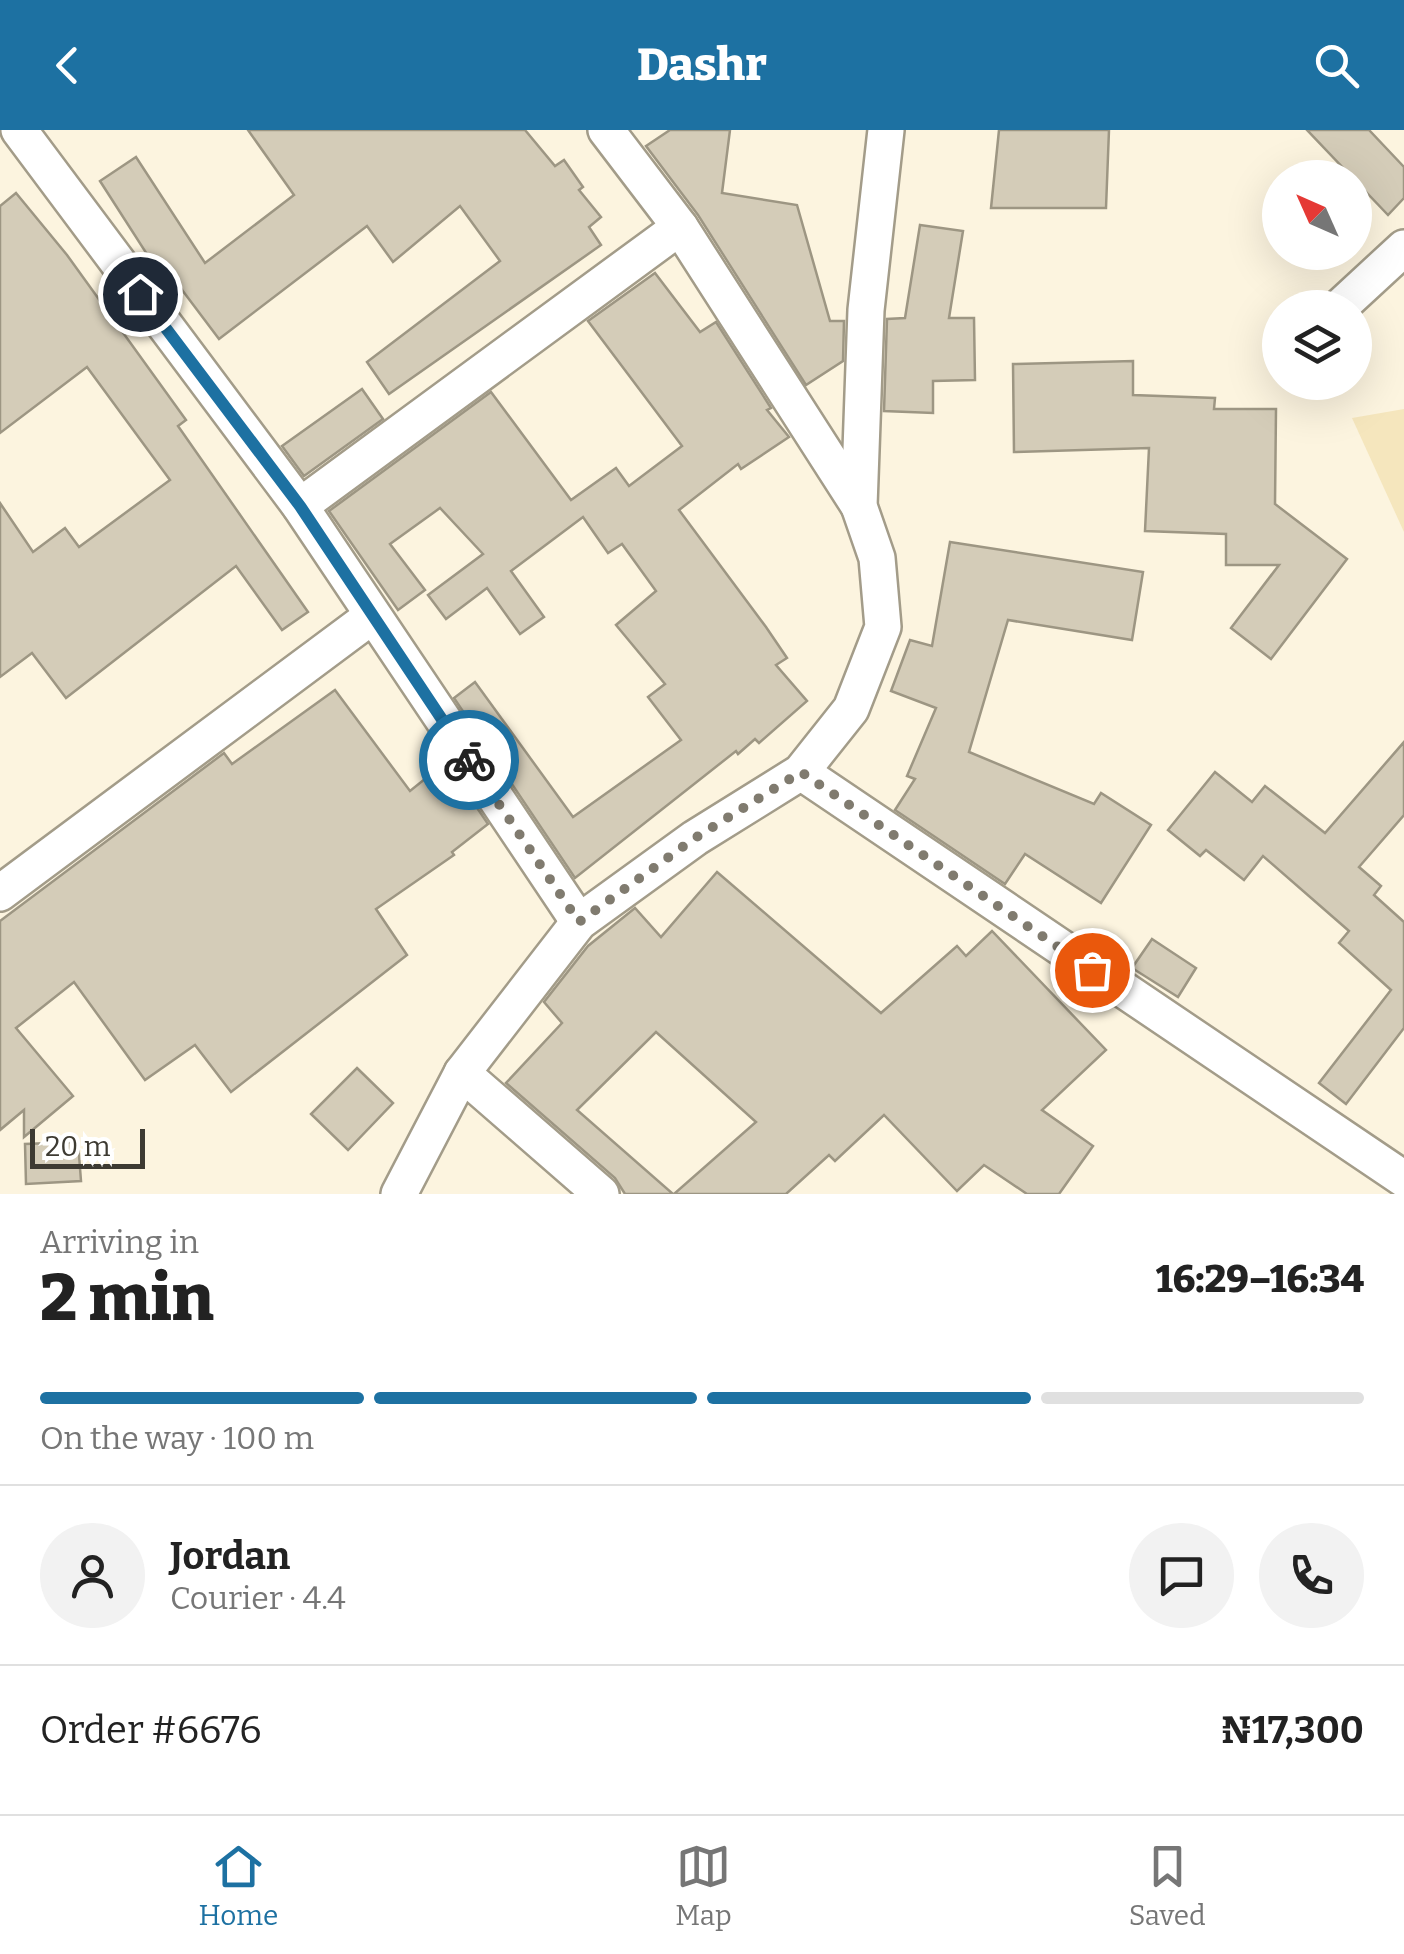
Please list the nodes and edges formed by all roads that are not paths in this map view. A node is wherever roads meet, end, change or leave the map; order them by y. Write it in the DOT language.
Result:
graph roads {
  1 [pos="886,130"];
  2 [pos="618,135"];
  3 [pos="15,140"];
  4 [pos="680,227"];
  5 [pos="1404,248"];
  6 [pos="1358,290"];
  7 [pos="300,506"];
  8 [pos="859,506"];
  9 [pos="372,616"];
  10 [pos="801,772"];
  11 [pos="0,893"];
  12 [pos="579,922"];
  13 [pos="462,1073"];
  14 [pos="1404,1179"];
  15 [pos="399,1194"];
  16 [pos="601,1194"];
  1 -- 8 [label="street"];
  2 -- 4 [label="street"];
  3 -- 7 [label="street"];
  4 -- 7 [label="street"];
  4 -- 8 [label="street"];
  5 -- 6 [label="street"];
  7 -- 9 [label="street"];
  8 -- 10 [label="street"];
  9 -- 11 [label="street"];
  9 -- 12 [label="street"];
  10 -- 12 [label="street"];
  10 -- 14 [label="street"];
  12 -- 13 [label="street"];
  13 -- 15 [label="street"];
  13 -- 16 [label="street"];
}
